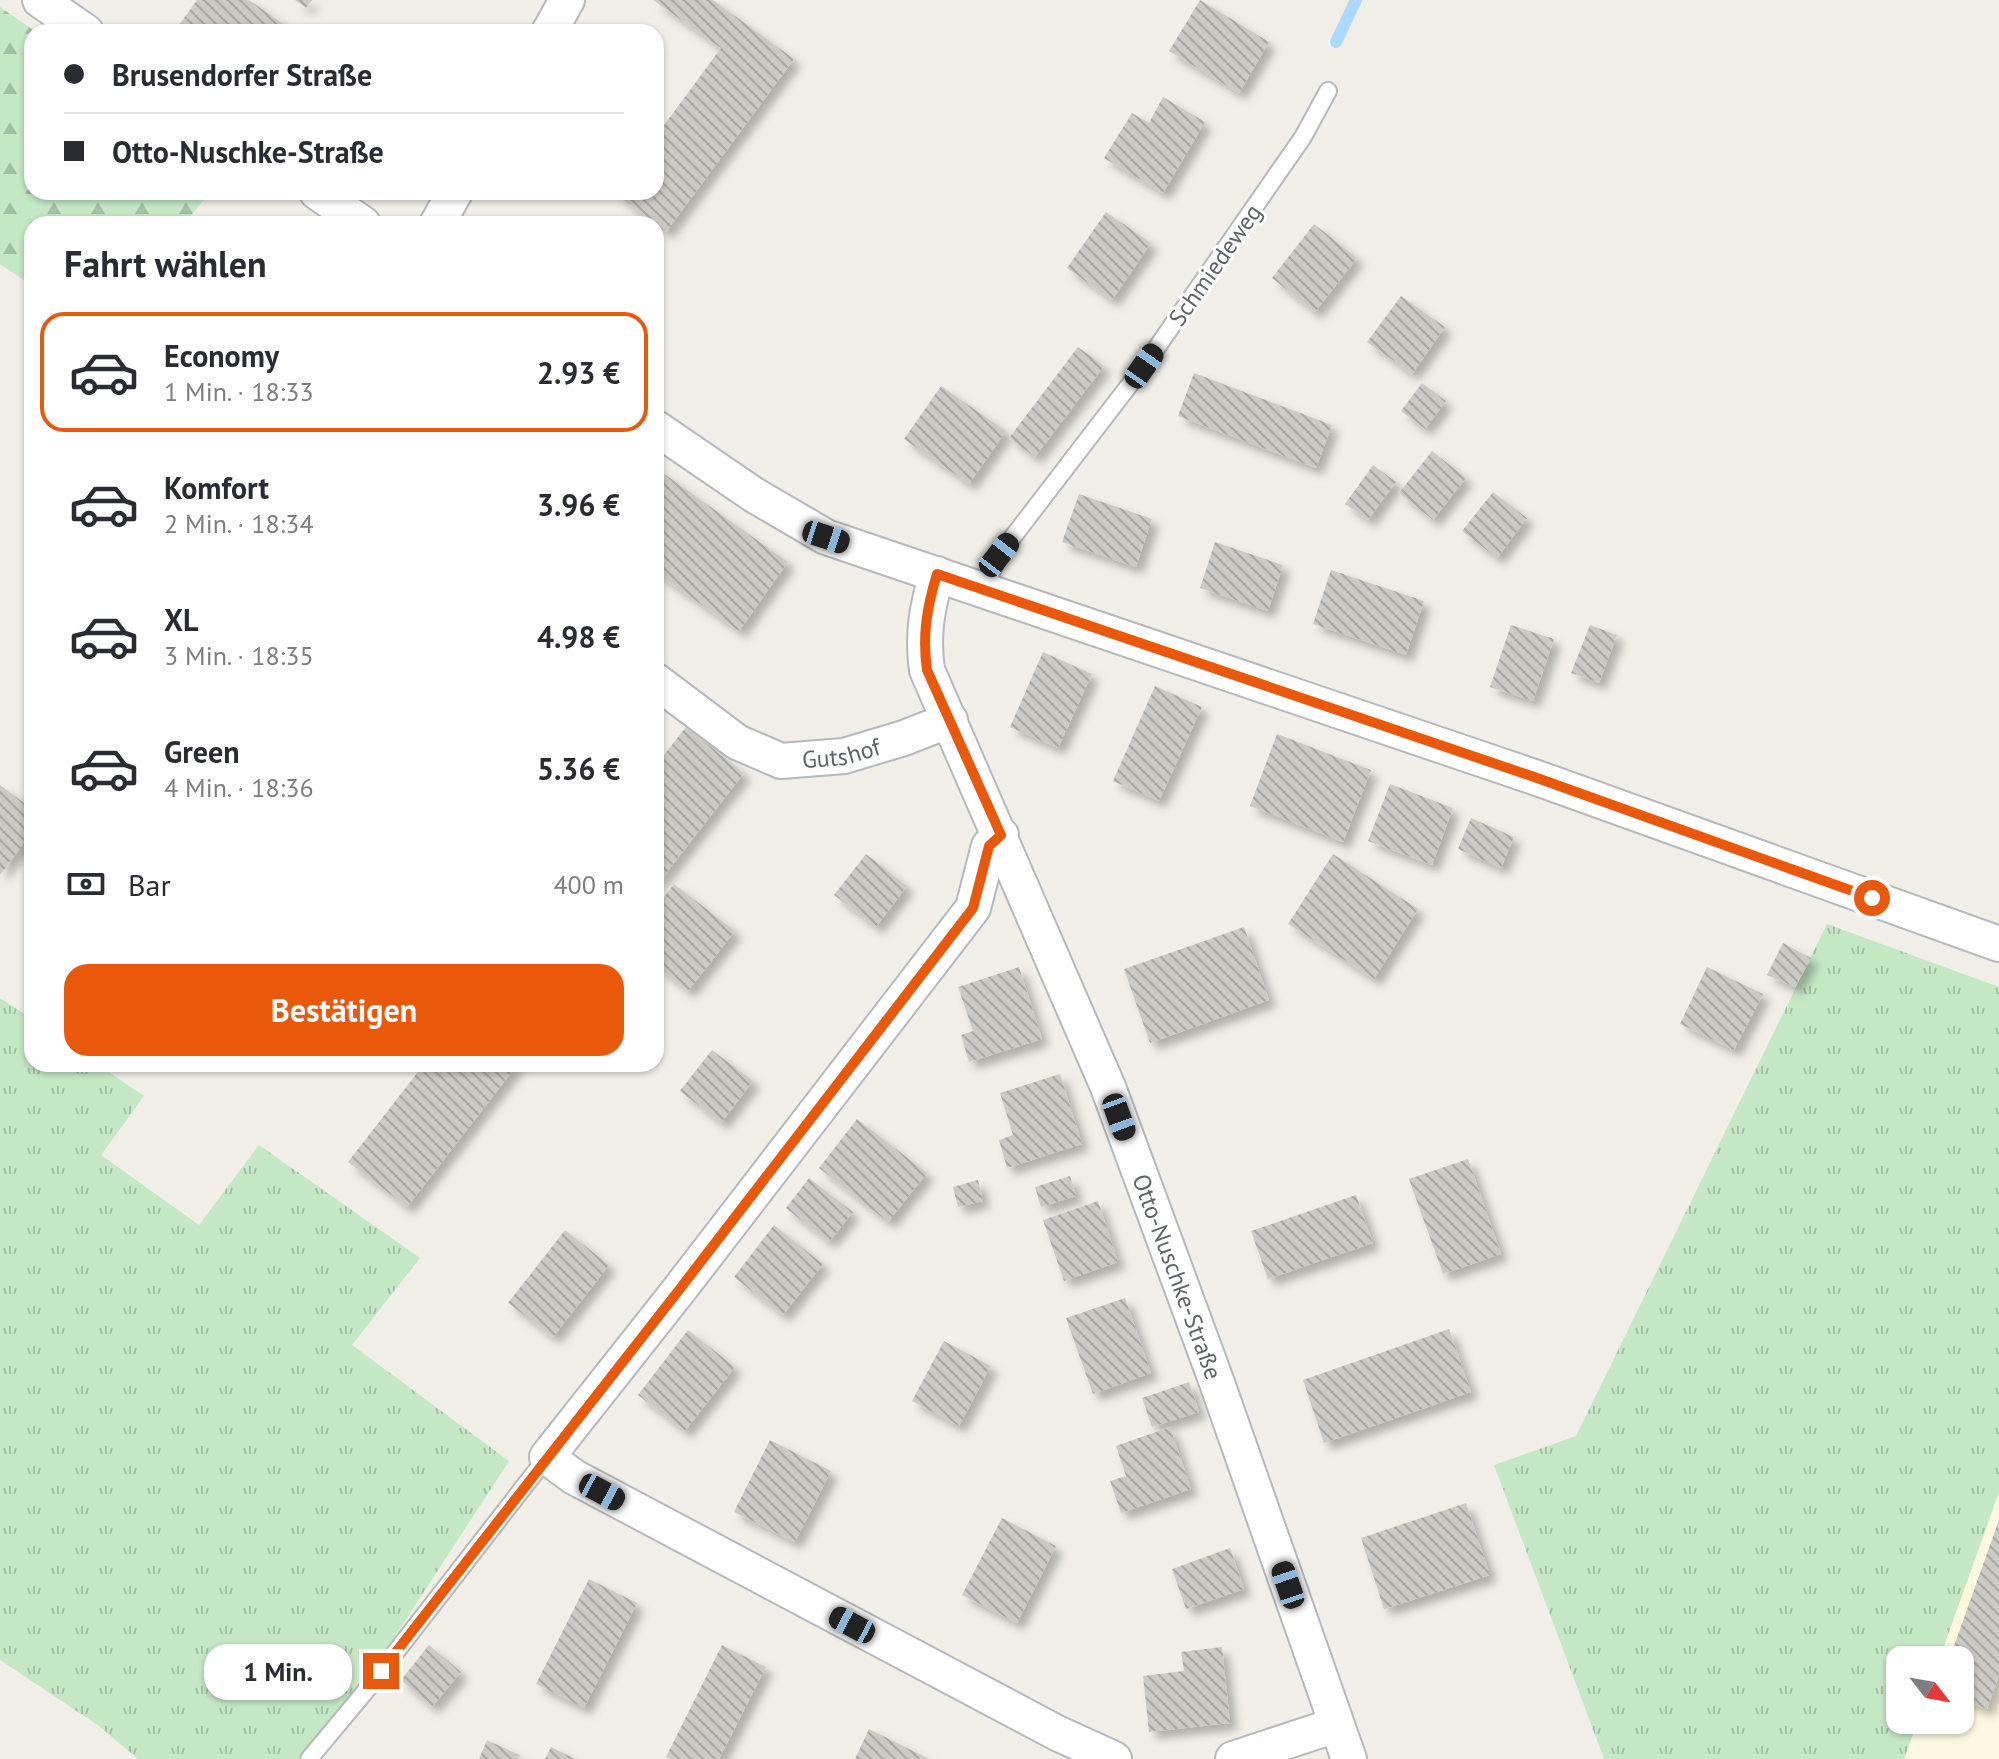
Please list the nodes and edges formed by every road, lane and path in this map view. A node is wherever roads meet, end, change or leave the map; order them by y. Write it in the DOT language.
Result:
graph roads {
  1 [pos="40,0"];
  2 [pos="567,0"];
  3 [pos="74,24"];
  4 [pos="554,24"];
  5 [pos="1328,91"];
  6 [pos="328,200"];
  7 [pos="352,216"];
  8 [pos="664,433"];
  9 [pos="937,574"];
  10 [pos="984,589"];
  11 [pos="664,687"];
  12 [pos="950,720"];
  13 [pos="1001,835"];
  14 [pos="1999,944"];
  15 [pos="547,1457"];
  16 [pos="1336,1725"];
  17 [pos="309,1759"];
  18 [pos="1114,1759"];
  19 [pos="1233,1759"];
  20 [pos="1349,1759"];
  1 -- 3 [label="street"];
  2 -- 4 [label="street"];
  5 -- 10 [label="lane, Schmiedeweg"];
  6 -- 7 [label="street"];
  8 -- 9 [label="street"];
  9 -- 10 [label="street"];
  9 -- 12 [label="street, Otto-Nuschke-Straße"];
  10 -- 14 [label="street"];
  11 -- 12 [label="street, Gutshof"];
  12 -- 13 [label="street, Otto-Nuschke-Straße"];
  13 -- 15 [label="street"];
  13 -- 16 [label="street, Otto-Nuschke-Straße"];
  15 -- 17 [label="lane"];
  15 -- 18 [label="street"];
  16 -- 19 [label="street"];
  16 -- 20 [label="street, Otto-Nuschke-Straße"];
}
